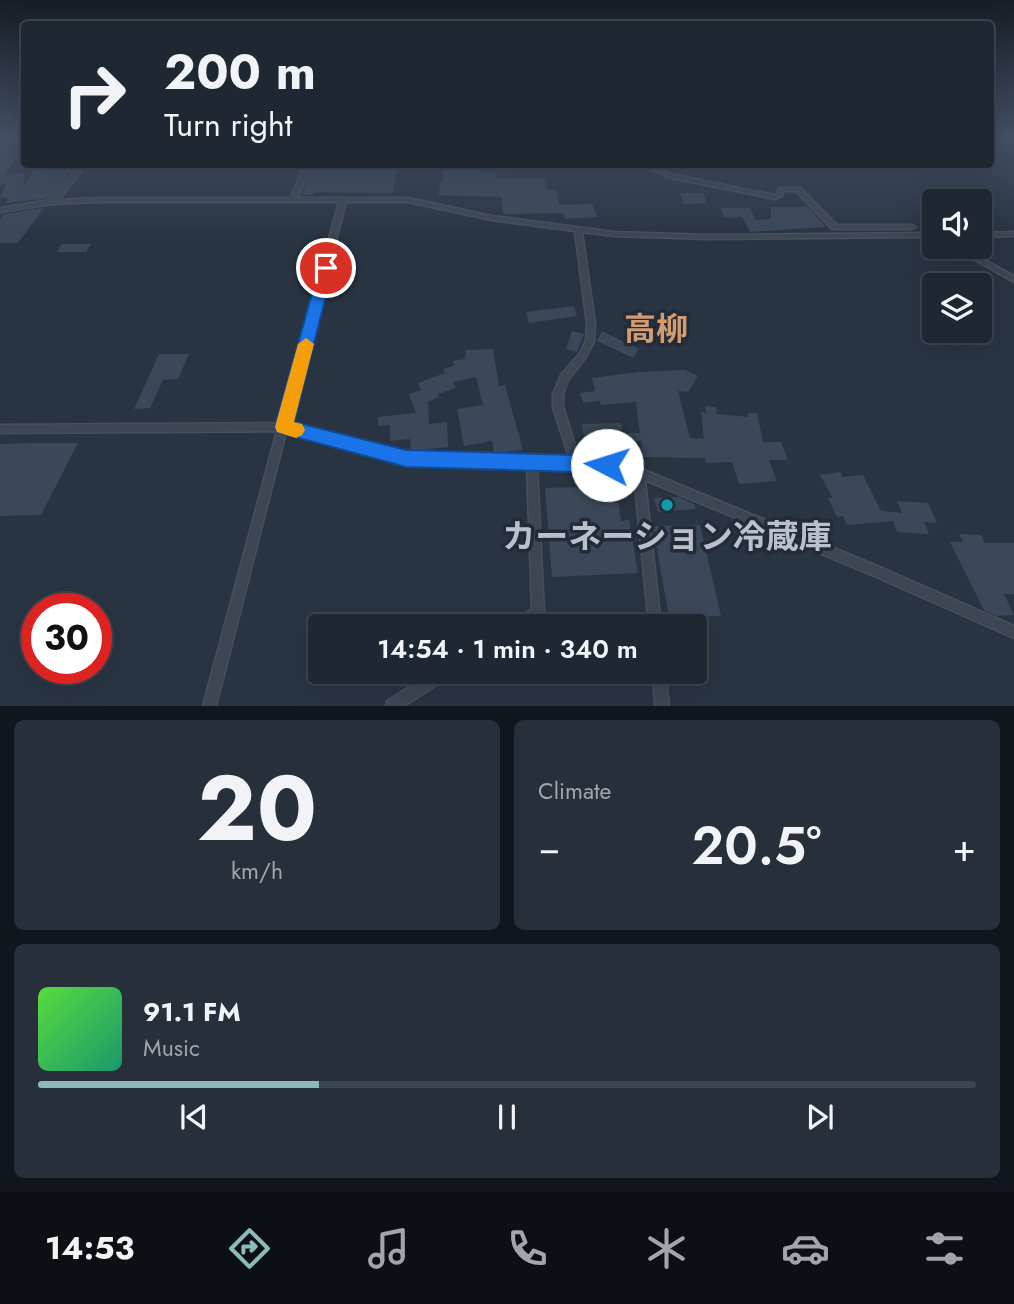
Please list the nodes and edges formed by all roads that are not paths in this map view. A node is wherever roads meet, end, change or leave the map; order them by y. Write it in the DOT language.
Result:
graph roads {
  1 [pos="78,171"];
  2 [pos="304,171"];
  3 [pos="660,171"];
  4 [pos="294,199"];
  5 [pos="343,199"];
  6 [pos="53,202"];
  7 [pos="0,210"];
  8 [pos="912,227"];
  9 [pos="578,230"];
  10 [pos="1014,234"];
  11 [pos="922,235"];
  12 [pos="992,235"];
  13 [pos="978,259"];
  14 [pos="1014,279"];
  15 [pos="284,427"];
  16 [pos="0,429"];
  17 [pos="532,461"];
  18 [pos="575,462"];
  19 [pos="639,472"];
  20 [pos="535,614"];
  21 [pos="654,614"];
  22 [pos="1014,632"];
  23 [pos="425,684"];
  24 [pos="660,684"];
  25 [pos="209,705"];
  26 [pos="392,705"];
  27 [pos="662,705"];
  1 -- 6 [label="street"];
  2 -- 4 [label="street"];
  3 -- 8 [label="street"];
  4 -- 5 [label="street"];
  4 -- 6 [label="street"];
  5 -- 9 [label="street"];
  5 -- 15 [label="street"];
  6 -- 7 [label="street"];
  9 -- 11 [label="street"];
  9 -- 18 [label="street"];
  10 -- 12 [label="street"];
  13 -- 14 [label="street"];
  15 -- 16 [label="street"];
  15 -- 17 [label="street"];
  15 -- 25 [label="street"];
  17 -- 18 [label="street"];
  17 -- 20 [label="street"];
  18 -- 19 [label="street"];
  19 -- 21 [label="street"];
  19 -- 22 [label="street"];
  23 -- 26 [label="street"];
  24 -- 27 [label="street"];
}
